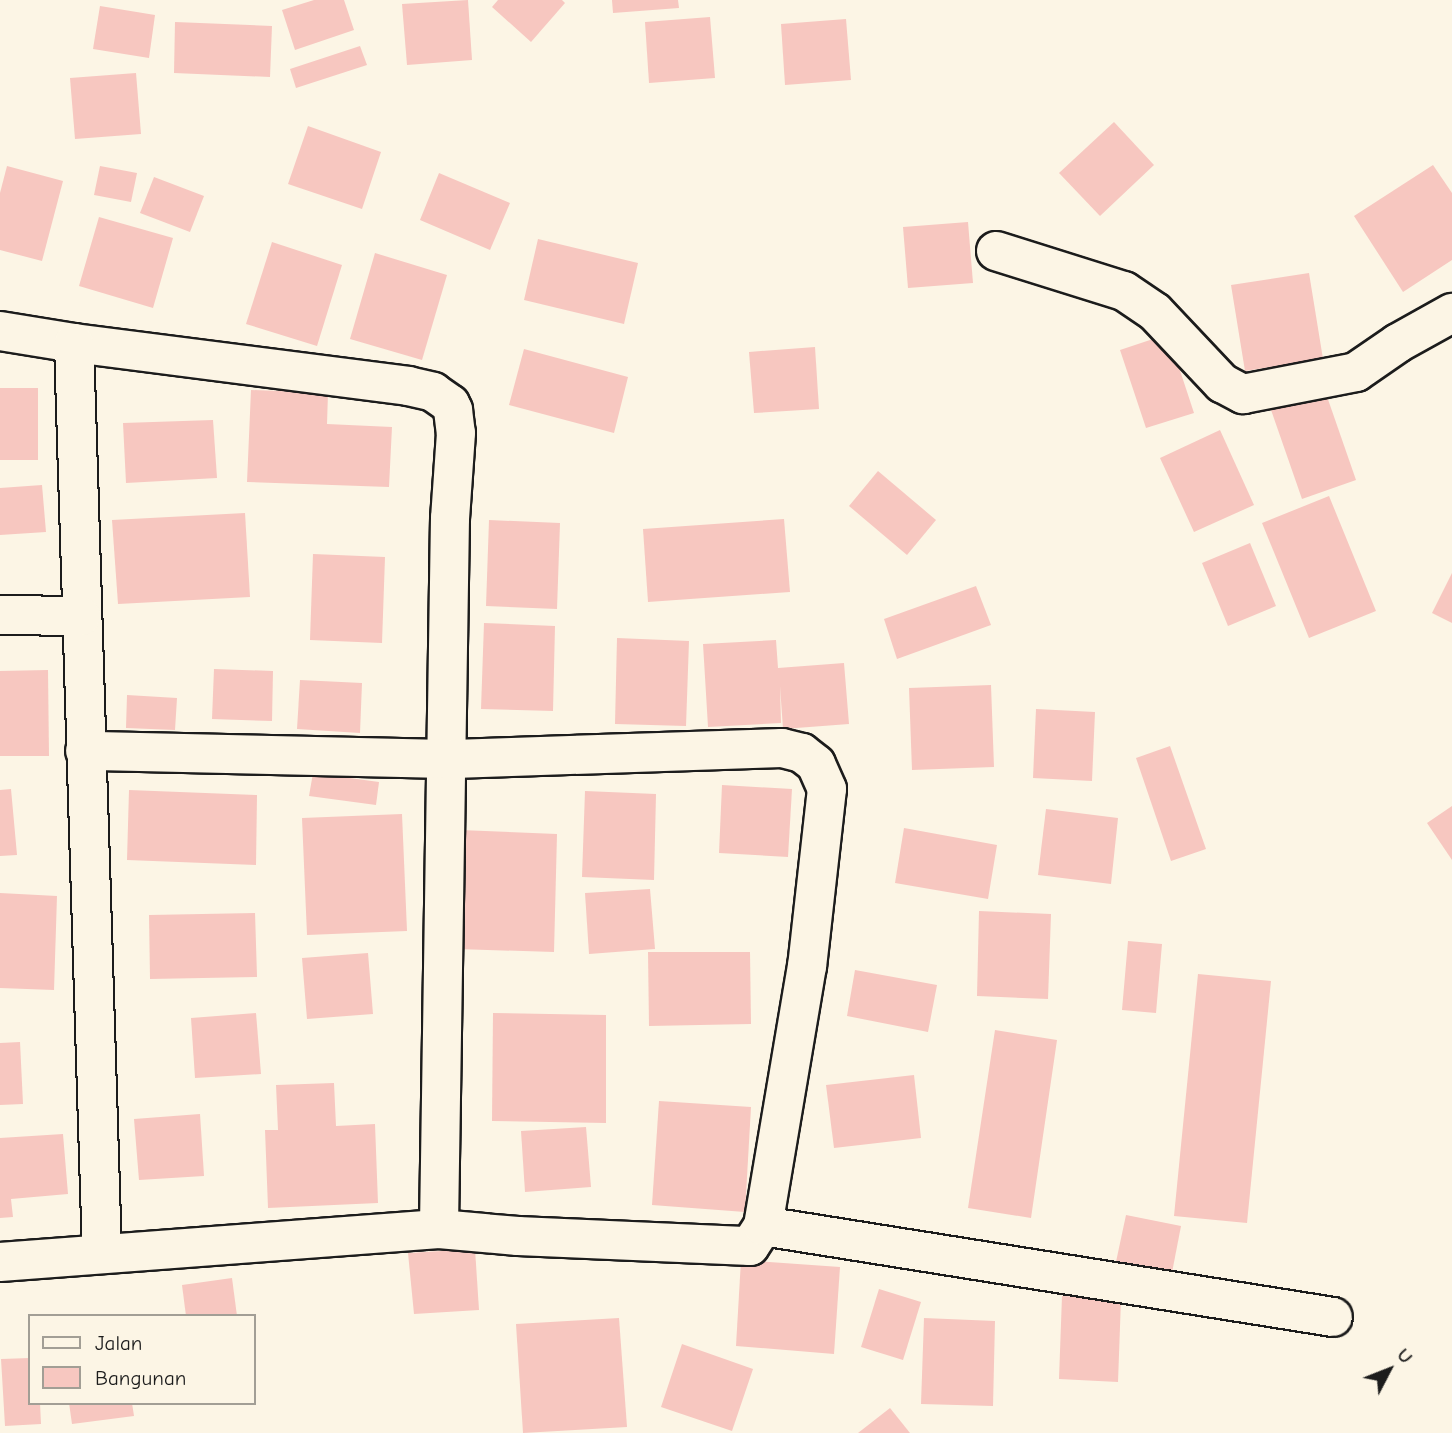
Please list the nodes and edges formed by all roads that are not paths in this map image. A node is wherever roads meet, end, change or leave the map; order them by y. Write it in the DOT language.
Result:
graph roads {
  1 [pos="996,251"];
  2 [pos="1452,313"];
  3 [pos="0,331"];
  4 [pos="74,343"];
  5 [pos="0,615"];
  6 [pos="81,616"];
  7 [pos="85,751"];
  8 [pos="446,759"];
  9 [pos="763,1226"];
  10 [pos="439,1229"];
  11 [pos="103,1254"];
  12 [pos="0,1262"];
  13 [pos="1334,1317"];
  1 -- 2 [label="street"];
  3 -- 4 [label="street"];
  4 -- 6 [label="street"];
  4 -- 8 [label="street"];
  5 -- 6 [label="street"];
  6 -- 7 [label="street"];
  7 -- 8 [label="street"];
  7 -- 11 [label="street"];
  8 -- 9 [label="street"];
  8 -- 10 [label="street"];
  9 -- 10 [label="street"];
  9 -- 13 [label="street"];
  10 -- 11 [label="street"];
  11 -- 12 [label="street"];
}
